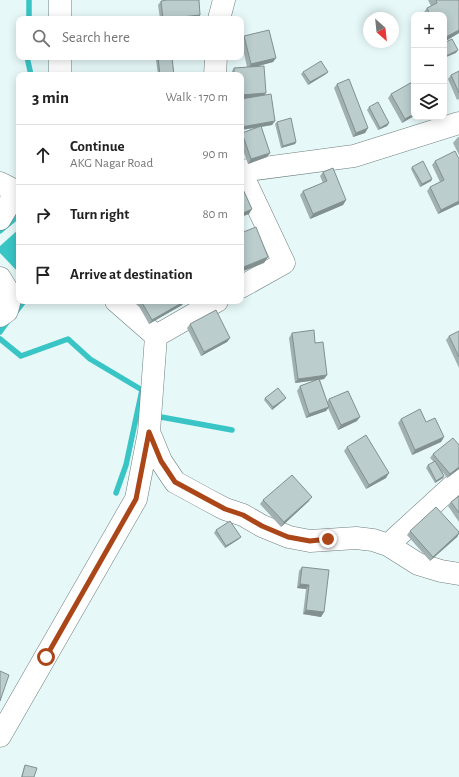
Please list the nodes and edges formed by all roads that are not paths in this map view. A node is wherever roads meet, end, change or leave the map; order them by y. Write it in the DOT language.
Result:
graph roads {
  1 [pos="60,0"];
  2 [pos="224,0"];
  3 [pos="60,16"];
  4 [pos="220,16"];
  5 [pos="60,60"];
  6 [pos="216,60"];
  7 [pos="60,72"];
  8 [pos="215,72"];
  9 [pos="459,123"];
  10 [pos="244,172"];
  11 [pos="244,178"];
  12 [pos="0,183"];
  13 [pos="0,218"];
  14 [pos="0,278"];
  15 [pos="244,285"];
  16 [pos="119,304"];
  17 [pos="212,304"];
  18 [pos="0,316"];
  19 [pos="156,336"];
  20 [pos="149,432"];
  21 [pos="459,480"];
  22 [pos="388,545"];
  23 [pos="459,574"];
  24 [pos="0,736"];
  1 -- 3 [label="street"];
  2 -- 4 [label="street"];
  5 -- 7 [label="street"];
  6 -- 8 [label="street"];
  9 -- 10 [label="street"];
  11 -- 15 [label="street"];
  12 -- 13 [label="street"];
  14 -- 18 [label="street"];
  16 -- 19 [label="street"];
  17 -- 19 [label="street"];
  19 -- 20 [label="street"];
  20 -- 22 [label="street"];
  20 -- 24 [label="street"];
  21 -- 22 [label="street"];
  22 -- 23 [label="street"];
}
